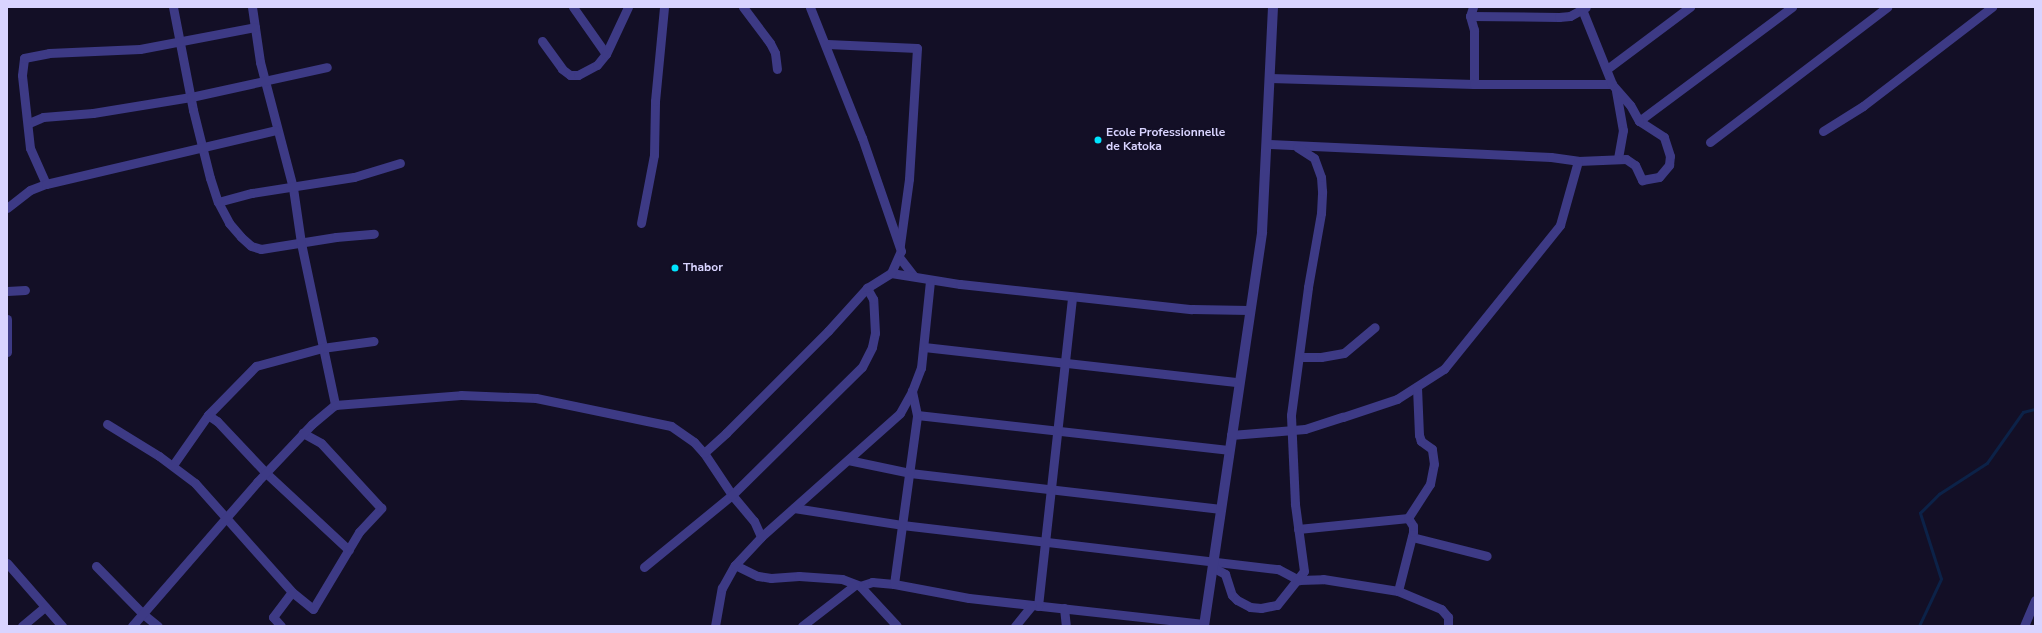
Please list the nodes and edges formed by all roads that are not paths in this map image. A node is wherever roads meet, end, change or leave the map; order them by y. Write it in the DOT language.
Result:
graph roads {
  1 [pos="173,7"];
  2 [pos="252,7"];
  3 [pos="574,7"];
  4 [pos="583,7"];
  5 [pos="628,7"];
  6 [pos="664,7"];
  7 [pos="743,7"];
  8 [pos="810,7"];
  9 [pos="1273,7"];
  10 [pos="1690,7"];
  11 [pos="1792,7"];
  12 [pos="1887,7"];
  13 [pos="1992,7"];
  14 [pos="1583,8"];
  15 [pos="1471,11"];
  16 [pos="581,17"];
  17 [pos="256,27"];
  18 [pos="180,41"];
  19 [pos="542,41"];
  20 [pos="827,44"];
  21 [pos="606,54"];
  22 [pos="327,67"];
  23 [pos="777,69"];
  24 [pos="1607,69"];
  25 [pos="1270,78"];
  26 [pos="264,80"];
  27 [pos="1474,84"];
  28 [pos="1614,88"];
  29 [pos="190,97"];
  30 [pos="1639,121"];
  31 [pos="29,123"];
  32 [pos="276,130"];
  33 [pos="1823,131"];
  34 [pos="1710,142"];
  35 [pos="1267,144"];
  36 [pos="1292,145"];
  37 [pos="202,146"];
  38 [pos="1618,159"];
  39 [pos="1578,161"];
  40 [pos="400,163"];
  41 [pos="46,184"];
  42 [pos="293,188"];
  43 [pos="218,202"];
  44 [pos="7,208"];
  45 [pos="641,223"];
  46 [pos="374,234"];
  47 [pos="301,243"];
  48 [pos="900,245"];
  49 [pos="899,257"];
  50 [pos="891,273"];
  51 [pos="914,276"];
  52 [pos="930,281"];
  53 [pos="867,288"];
  54 [pos="25,290"];
  55 [pos="7,291"];
  56 [pos="1072,297"];
  57 [pos="1249,310"];
  58 [pos="7,319"];
  59 [pos="1375,327"];
  60 [pos="374,341"];
  61 [pos="924,347"];
  62 [pos="322,348"];
  63 [pos="7,352"];
  64 [pos="1300,357"];
  65 [pos="1065,363"];
  66 [pos="1238,382"];
  67 [pos="1417,388"];
  68 [pos="912,391"];
  69 [pos="1397,399"];
  70 [pos="1416,401"];
  71 [pos="335,405"];
  72 [pos="208,415"];
  73 [pos="917,415"];
  74 [pos="1292,415"];
  75 [pos="106,424"];
  76 [pos="1305,429"];
  77 [pos="1056,430"];
  78 [pos="1276,430"];
  79 [pos="1292,430"];
  80 [pos="303,433"];
  81 [pos="1231,435"];
  82 [pos="1228,450"];
  83 [pos="704,453"];
  84 [pos="848,460"];
  85 [pos="173,465"];
  86 [pos="266,473"];
  87 [pos="910,473"];
  88 [pos="1051,489"];
  89 [pos="732,495"];
  90 [pos="794,508"];
  91 [pos="1221,509"];
  92 [pos="227,518"];
  93 [pos="1408,518"];
  94 [pos="902,525"];
  95 [pos="1298,529"];
  96 [pos="761,537"];
  97 [pos="1412,537"];
  98 [pos="1045,541"];
  99 [pos="349,550"];
  100 [pos="1487,556"];
  101 [pos="7,563"];
  102 [pos="1212,564"];
  103 [pos="735,565"];
  104 [pos="96,566"];
  105 [pos="644,567"];
  106 [pos="1299,580"];
  107 [pos="894,584"];
  108 [pos="858,586"];
  109 [pos="1398,591"];
  110 [pos="292,592"];
  111 [pos="2035,600"];
  112 [pos="1034,606"];
  113 [pos="45,607"];
  114 [pos="1064,608"];
  115 [pos="143,614"];
  116 [pos="1204,625"];
  117 [pos="22,626"];
  118 [pos="62,626"];
  119 [pos="132,626"];
  120 [pos="158,626"];
  121 [pos="281,626"];
  122 [pos="715,626"];
  123 [pos="804,626"];
  124 [pos="897,626"];
  125 [pos="1015,626"];
  126 [pos="1066,626"];
  127 [pos="1448,626"];
  128 [pos="2024,626"];
  1 -- 18 [label="street"];
  2 -- 17 [label="street"];
  3 -- 16 [label="street"];
  4 -- 16 [label="street"];
  5 -- 21 [label="street"];
  6 -- 45 [label="street"];
  7 -- 23 [label="street"];
  8 -- 20 [label="street"];
  9 -- 25 [label="street"];
  10 -- 24 [label="street"];
  11 -- 30 [label="street"];
  12 -- 34 [label="street"];
  13 -- 33 [label="street"];
  14 -- 15 [label="street"];
  14 -- 24 [label="street"];
  15 -- 27 [label="street"];
  16 -- 21 [label="street"];
  17 -- 18 [label="street"];
  17 -- 26 [label="street"];
  18 -- 29 [label="street"];
  18 -- 31 [label="street"];
  19 -- 21 [label="street"];
  20 -- 48 [label="street"];
  20 -- 48 [label="street"];
  22 -- 26 [label="street"];
  24 -- 28 [label="street"];
  25 -- 27 [label="street"];
  25 -- 35 [label="street"];
  26 -- 29 [label="street"];
  26 -- 32 [label="street"];
  27 -- 28 [label="street"];
  28 -- 30 [label="street"];
  28 -- 38 [label="street"];
  29 -- 31 [label="street"];
  29 -- 37 [label="street"];
  30 -- 38 [label="street"];
  31 -- 41 [label="street"];
  32 -- 37 [label="street"];
  32 -- 42 [label="street"];
  35 -- 36 [label="street"];
  35 -- 57 [label="street"];
  36 -- 39 [label="street"];
  36 -- 64 [label="street"];
  37 -- 41 [label="street"];
  37 -- 43 [label="street"];
  38 -- 39 [label="street"];
  39 -- 67 [label="street"];
  40 -- 42 [label="street"];
  41 -- 44 [label="street"];
  42 -- 43 [label="street"];
  42 -- 47 [label="street"];
  43 -- 47 [label="street"];
  46 -- 47 [label="street"];
  47 -- 62 [label="street"];
  48 -- 49 [label="street"];
  49 -- 50 [label="street"];
  49 -- 51 [label="street"];
  50 -- 51 [label="street"];
  50 -- 53 [label="street"];
  51 -- 52 [label="street"];
  52 -- 56 [label="street"];
  52 -- 61 [label="street"];
  53 -- 83 [label="street"];
  53 -- 89 [label="street"];
  54 -- 55 [label="street"];
  56 -- 57 [label="street"];
  56 -- 65 [label="street"];
  57 -- 66 [label="street"];
  58 -- 63 [label="street"];
  59 -- 64 [label="street"];
  60 -- 62 [label="street"];
  61 -- 65 [label="street"];
  61 -- 68 [label="street"];
  62 -- 71 [label="street"];
  62 -- 72 [label="street"];
  64 -- 74 [label="street"];
  65 -- 66 [label="street"];
  65 -- 77 [label="street"];
  66 -- 81 [label="street"];
  67 -- 69 [label="street"];
  67 -- 70 [label="street"];
  68 -- 73 [label="street"];
  68 -- 84 [label="street"];
  69 -- 70 [label="street"];
  69 -- 76 [label="street"];
  70 -- 93 [label="street"];
  71 -- 80 [label="street"];
  71 -- 83 [label="street"];
  72 -- 85 [label="street"];
  72 -- 86 [label="street"];
  73 -- 77 [label="street"];
  73 -- 87 [label="street"];
  74 -- 76 [label="street"];
  74 -- 78 [label="street"];
  74 -- 79 [label="street"];
  75 -- 85 [label="street"];
  76 -- 79 [label="street"];
  77 -- 82 [label="street"];
  77 -- 88 [label="street"];
  78 -- 79 [label="street"];
  78 -- 81 [label="street"];
  79 -- 95 [label="street"];
  80 -- 86 [label="street"];
  80 -- 99 [label="street"];
  81 -- 82 [label="street"];
  82 -- 91 [label="street"];
  83 -- 89 [label="street"];
  84 -- 87 [label="street"];
  84 -- 90 [label="street"];
  85 -- 92 [label="street"];
  86 -- 92 [label="street"];
  86 -- 99 [label="street"];
  87 -- 88 [label="street"];
  87 -- 94 [label="street"];
  88 -- 91 [label="street"];
  88 -- 98 [label="street"];
  89 -- 96 [label="street"];
  89 -- 105 [label="street"];
  90 -- 94 [label="street"];
  90 -- 96 [label="street"];
  91 -- 102 [label="street"];
  92 -- 110 [label="street"];
  92 -- 115 [label="street"];
  93 -- 95 [label="street"];
  93 -- 97 [label="street"];
  94 -- 98 [label="street"];
  94 -- 107 [label="street"];
  95 -- 106 [label="street"];
  96 -- 103 [label="street"];
  97 -- 100 [label="street"];
  97 -- 109 [label="street"];
  98 -- 102 [label="street"];
  98 -- 112 [label="street"];
  99 -- 110 [label="street"];
  101 -- 113 [label="street"];
  102 -- 106 [label="street"];
  102 -- 106 [label="street"];
  102 -- 116 [label="street"];
  103 -- 108 [label="street"];
  103 -- 122 [label="street"];
  104 -- 115 [label="street"];
  106 -- 109 [label="street"];
  107 -- 108 [label="street"];
  107 -- 112 [label="street"];
  108 -- 123 [label="street"];
  108 -- 124 [label="street"];
  109 -- 127 [label="street"];
  110 -- 121 [label="street"];
  111 -- 128 [label="street"];
  112 -- 114 [label="street"];
  112 -- 125 [label="street"];
  113 -- 117 [label="street"];
  113 -- 118 [label="street"];
  114 -- 116 [label="street"];
  114 -- 126 [label="street"];
  115 -- 119 [label="street"];
  115 -- 120 [label="street"];
}
